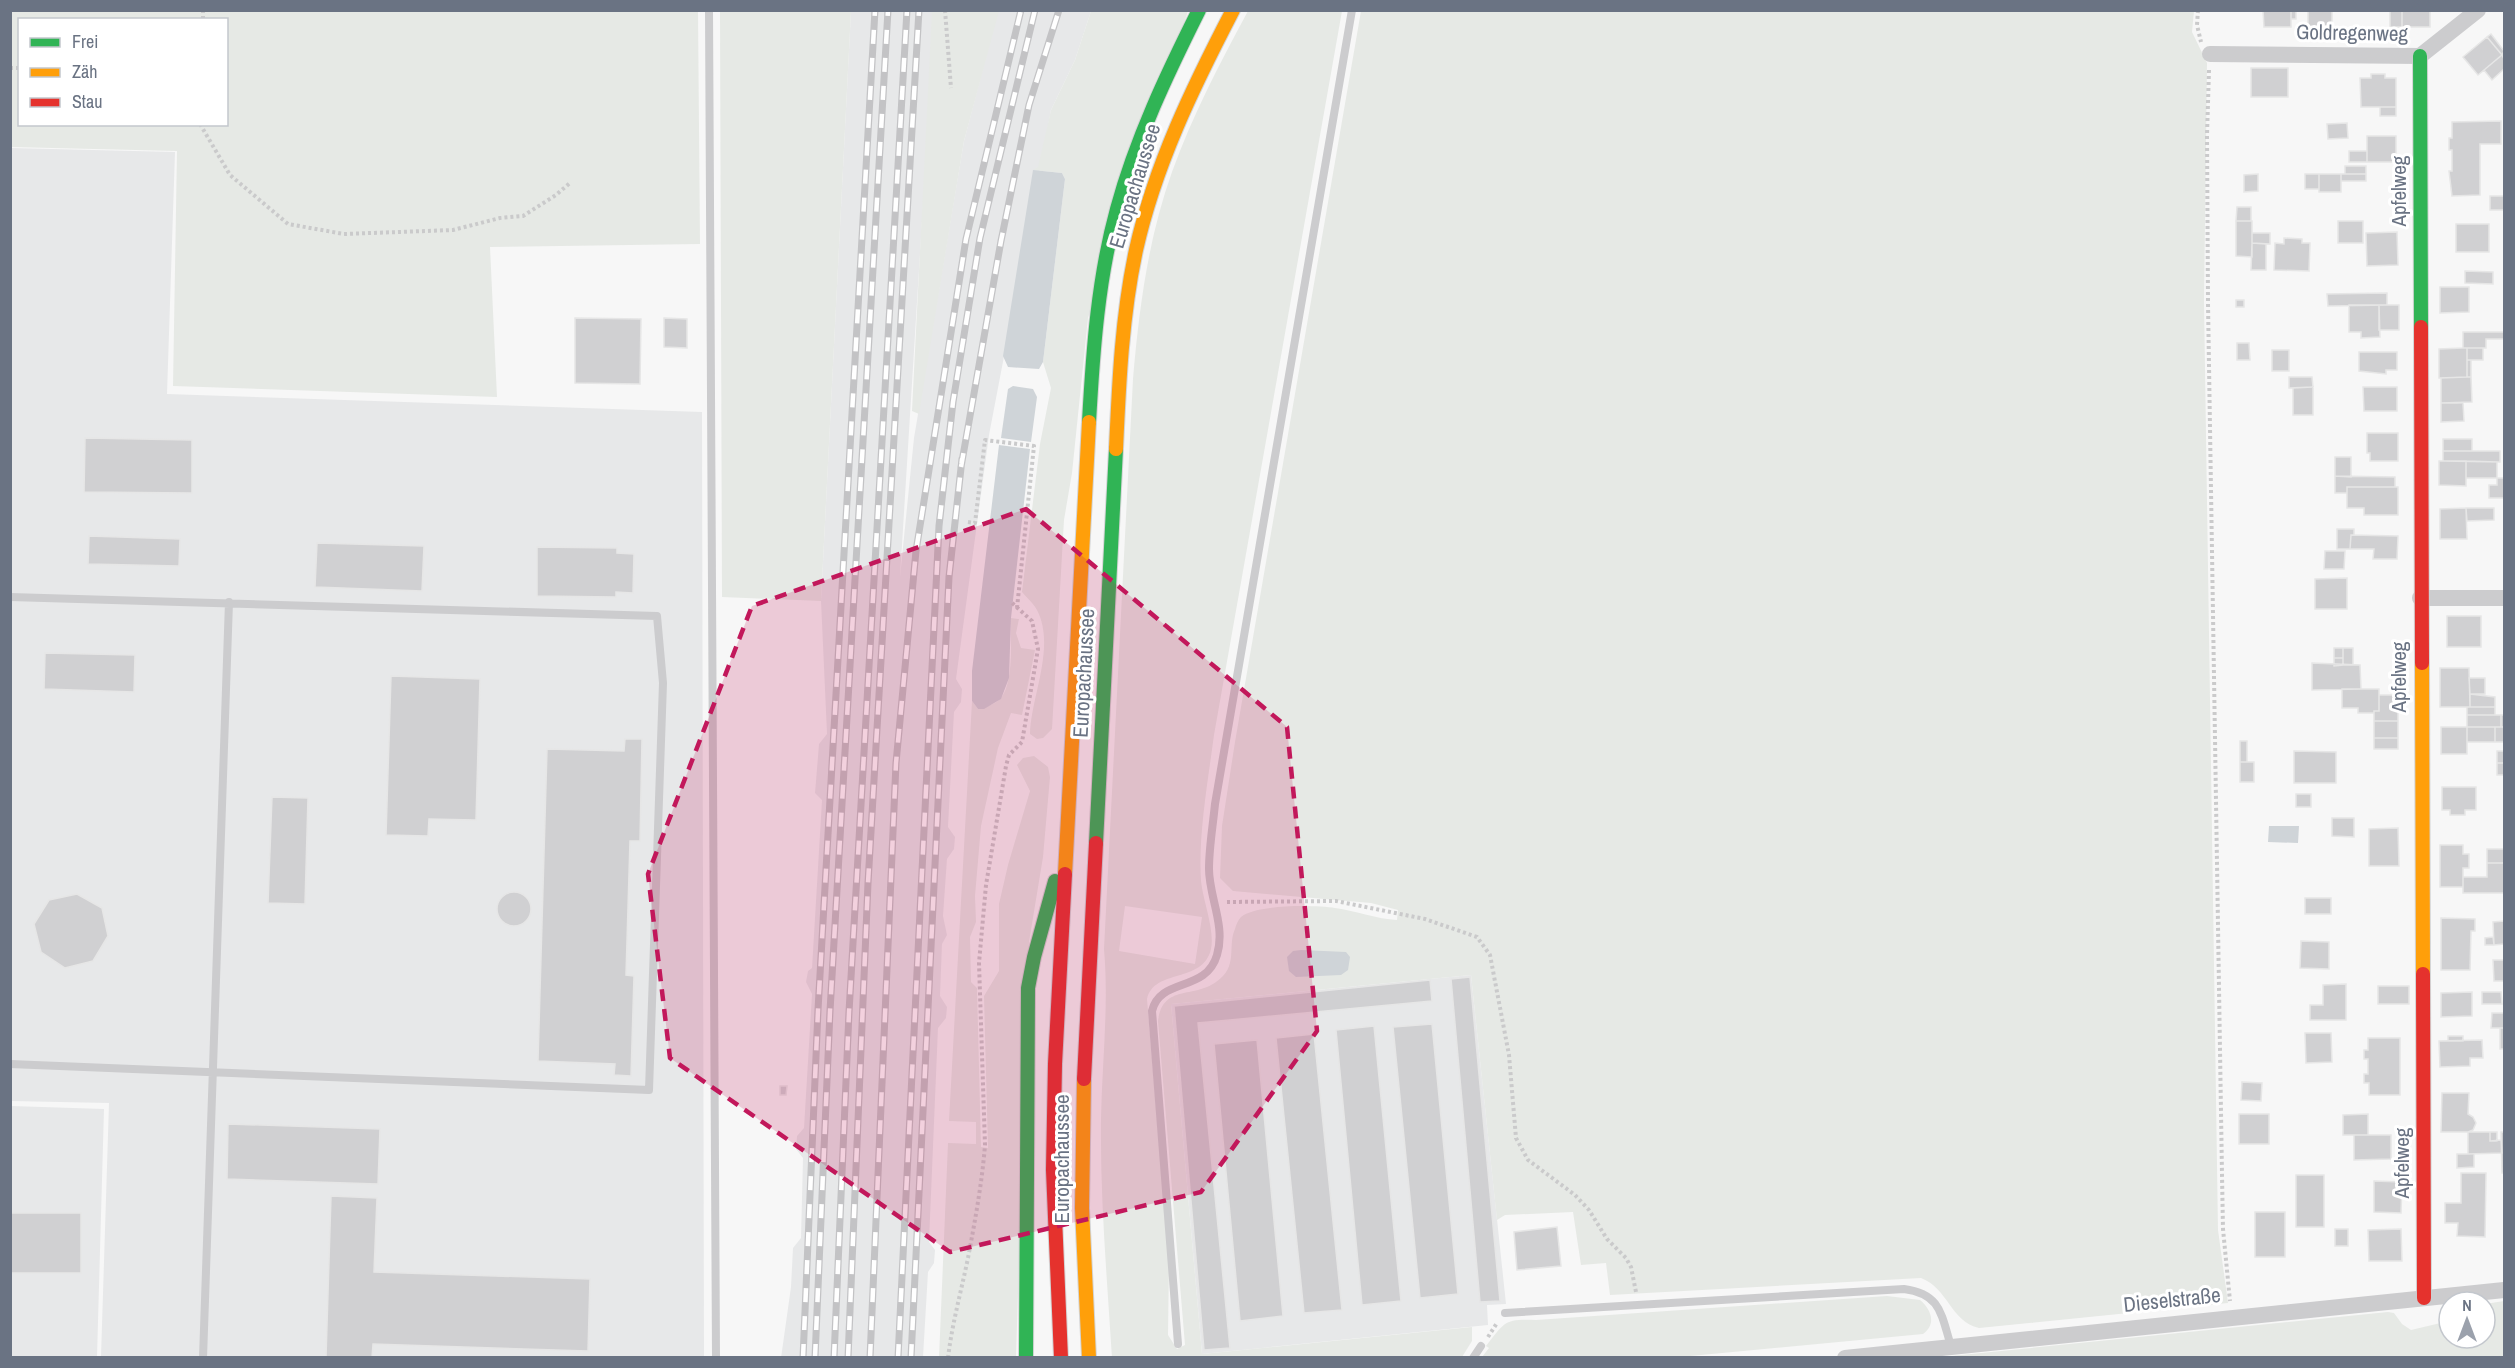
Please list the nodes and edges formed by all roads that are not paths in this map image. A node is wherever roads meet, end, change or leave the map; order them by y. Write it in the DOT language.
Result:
graph roads {
  1 [pos="709,10"];
  2 [pos="1199,10"];
  3 [pos="1233,10"];
  4 [pos="1352,10"];
  5 [pos="2478,10"];
  6 [pos="2210,54"];
  7 [pos="2420,56"];
  8 [pos="10,597"];
  9 [pos="2420,598"];
  10 [pos="2505,598"];
  11 [pos="229,602"];
  12 [pos="1069,831"];
  13 [pos="10,1064"];
  14 [pos="214,1072"];
  15 [pos="2505,1290"];
  16 [pos="2424,1298"];
  17 [pos="1505,1313"];
  18 [pos="1178,1344"];
  19 [pos="1481,1346"];
  20 [pos="1952,1346"];
  21 [pos="203,1358"];
  22 [pos="716,1358"];
  23 [pos="1026,1358"];
  24 [pos="1061,1358"];
  25 [pos="1089,1358"];
  26 [pos="1473,1358"];
  27 [pos="1845,1358"];
  1 -- 22 [label="lane"];
  2 -- 12 [label="main road, Europachaussee"];
  3 -- 25 [label="main road, Europachaussee"];
  4 -- 18 [label="lane"];
  5 -- 7 [label="street, Goldregenweg"];
  6 -- 7 [label="street, Goldregenweg"];
  7 -- 9 [label="main road, Apfelweg"];
  8 -- 11 [label="lane"];
  9 -- 10 [label="street"];
  9 -- 16 [label="main road, Apfelweg"];
  11 -- 14 [label="lane"];
  11 -- 14 [label="lane"];
  12 -- 23 [label="main road"];
  12 -- 24 [label="main road, Europachaussee"];
  13 -- 14 [label="lane"];
  14 -- 21 [label="lane"];
  15 -- 16 [label="street, Dieselstraße"];
  16 -- 20 [label="street, Dieselstraße"];
  17 -- 20 [label="lane"];
  19 -- 26 [label="lane"];
  20 -- 27 [label="street, Dieselstraße"];
}
